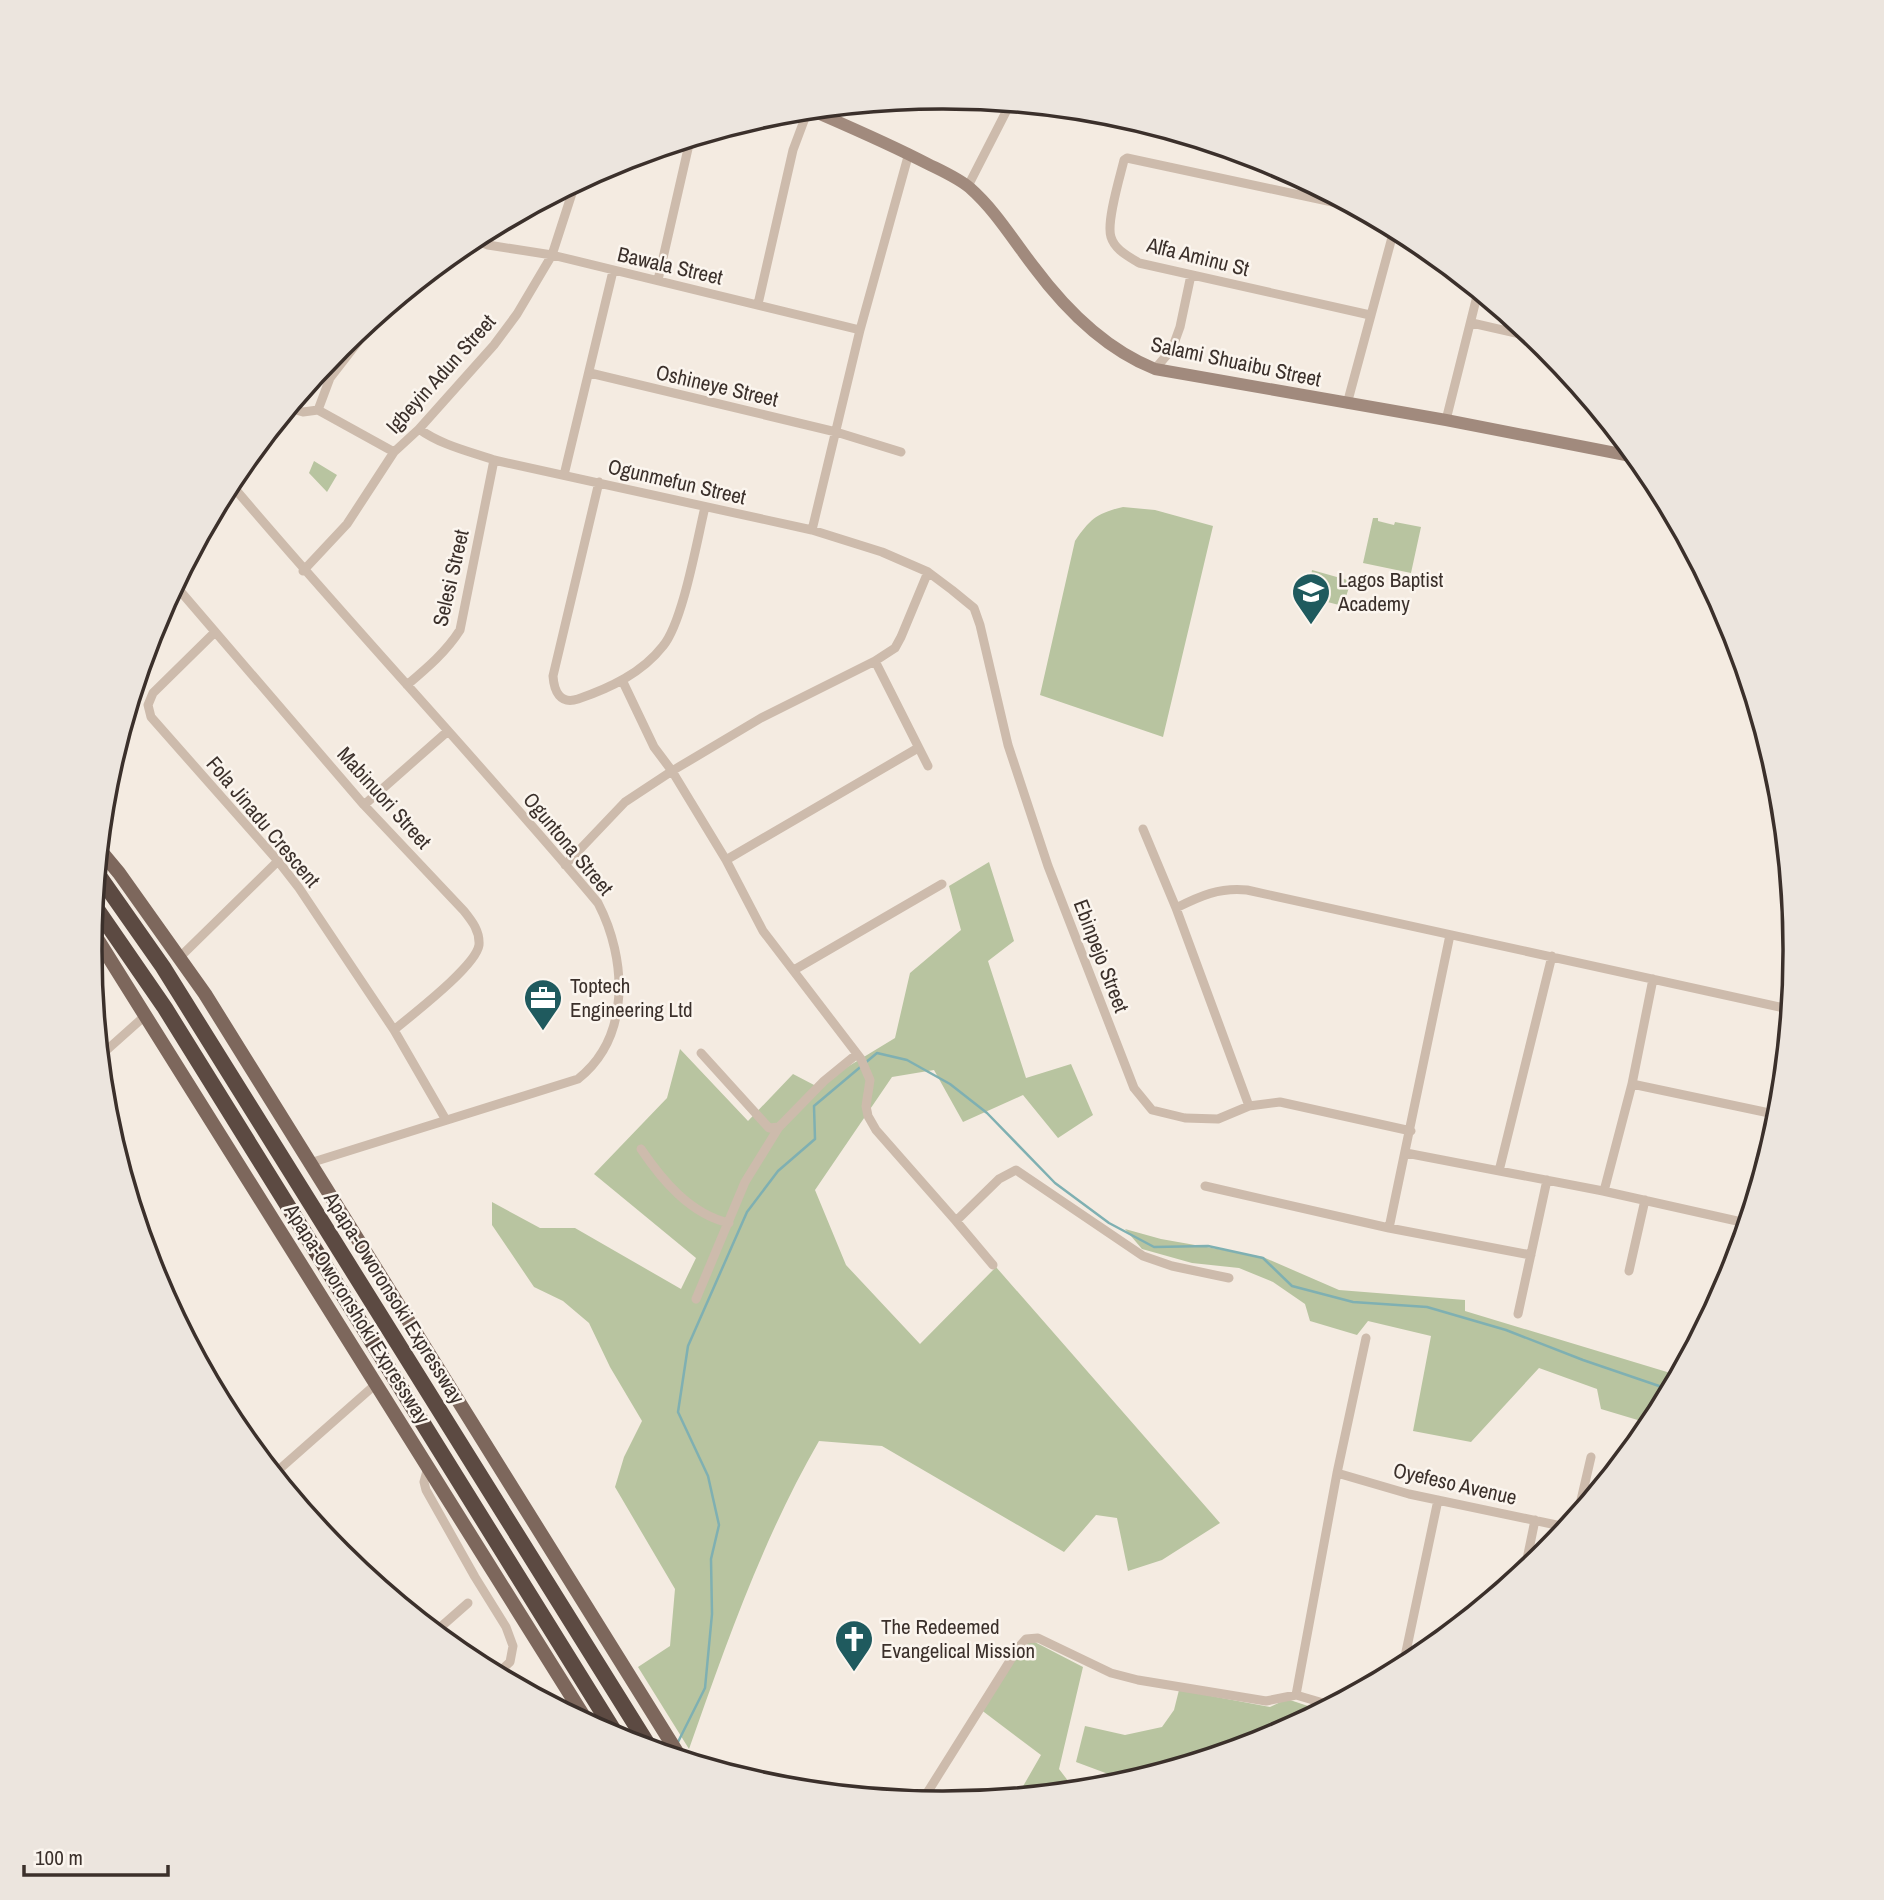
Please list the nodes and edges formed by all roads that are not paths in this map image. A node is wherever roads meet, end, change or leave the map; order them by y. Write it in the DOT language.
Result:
graph roads {
  1 [pos="1006,112"];
  2 [pos="827,118"];
  3 [pos="804,122"];
  4 [pos="688,149"];
  5 [pos="909,153"];
  6 [pos="968,187"];
  7 [pos="571,195"];
  8 [pos="1320,199"];
  9 [pos="1391,240"];
  10 [pos="486,244"];
  11 [pos="552,255"];
  12 [pos="613,271"];
  13 [pos="1191,275"];
  14 [pos="658,280"];
  15 [pos="1476,301"];
  16 [pos="758,304"];
  17 [pos="1370,315"];
  18 [pos="1472,323"];
  19 [pos="860,330"];
  20 [pos="1511,332"];
  21 [pos="343,361"];
  22 [pos="1155,369"];
  23 [pos="590,373"];
  24 [pos="1347,404"];
  25 [pos="317,410"];
  26 [pos="298,411"];
  27 [pos="1446,420"];
  28 [pos="419,429"];
  29 [pos="836,432"];
  30 [pos="394,452"];
  31 [pos="901,452"];
  32 [pos="1620,454"];
  33 [pos="494,460"];
  34 [pos="565,475"];
  35 [pos="599,482"];
  36 [pos="237,492"];
  37 [pos="705,507"];
  38 [pos="812,530"];
  39 [pos="303,570"];
  40 [pos="928,572"];
  41 [pos="181,592"];
  42 [pos="215,632"];
  43 [pos="875,661"];
  44 [pos="623,682"];
  45 [pos="407,685"];
  46 [pos="448,731"];
  47 [pos="918,748"];
  48 [pos="928,766"];
  49 [pos="672,771"];
  50 [pos="364,805"];
  51 [pos="1143,829"];
  52 [pos="107,859"];
  53 [pos="278,860"];
  54 [pos="726,860"];
  55 [pos="565,864"];
  56 [pos="104,883"];
  57 [pos="942,884"];
  58 [pos="1176,908"];
  59 [pos="103,917"];
  60 [pos="1450,935"];
  61 [pos="102,946"];
  62 [pos="1552,956"];
  63 [pos="179,958"];
  64 [pos="794,970"];
  65 [pos="1653,979"];
  66 [pos="1781,1007"];
  67 [pos="146,1015"];
  68 [pos="394,1030"];
  69 [pos="108,1049"];
  70 [pos="701,1053"];
  71 [pos="859,1056"];
  72 [pos="1632,1084"];
  73 [pos="1250,1106"];
  74 [pos="1766,1112"];
  75 [pos="446,1120"];
  76 [pos="779,1127"];
  77 [pos="1411,1131"];
  78 [pos="641,1149"];
  79 [pos="1406,1153"];
  80 [pos="310,1163"];
  81 [pos="1499,1171"];
  82 [pos="1546,1180"];
  83 [pos="1205,1186"];
  84 [pos="1604,1191"];
  85 [pos="1645,1200"];
  86 [pos="956,1221"];
  87 [pos="1738,1221"];
  88 [pos="729,1223"];
  89 [pos="1389,1228"];
  90 [pos="1531,1255"];
  91 [pos="993,1265"];
  92 [pos="1629,1271"];
  93 [pos="1229,1278"];
  94 [pos="696,1299"];
  95 [pos="1518,1314"];
  96 [pos="1366,1338"];
  97 [pos="376,1384"];
  98 [pos="1591,1457"];
  99 [pos="428,1467"];
  100 [pos="280,1468"];
  101 [pos="1336,1473"];
  102 [pos="1582,1494"];
  103 [pos="1438,1500"];
  104 [pos="1535,1520"];
  105 [pos="1555,1524"];
  106 [pos="1529,1551"];
  107 [pos="468,1603"];
  108 [pos="442,1626"];
  109 [pos="1406,1651"];
  110 [pos="504,1667"];
  111 [pos="1296,1695"];
  112 [pos="1318,1702"];
  113 [pos="579,1708"];
  114 [pos="609,1722"];
  115 [pos="642,1735"];
  116 [pos="673,1746"];
  117 [pos="929,1791"];
  1 -- 6 [label="street"];
  2 -- 5 [label="street, Salami Shuaibu Street"];
  3 -- 16 [label="street"];
  4 -- 14 [label="street"];
  5 -- 6 [label="street, Salami Shuaibu Street"];
  5 -- 19 [label="street"];
  6 -- 22 [label="street, Salami Shuaibu Street"];
  7 -- 11 [label="street, Igbeyin Adun Street"];
  8 -- 13 [label="street, Alfa Aminu St"];
  9 -- 17 [label="street"];
  10 -- 11 [label="street, Bawala Street"];
  11 -- 12 [label="street, Bawala Street"];
  11 -- 28 [label="street, Igbeyin Adun Street"];
  12 -- 14 [label="street, Bawala Street"];
  12 -- 23 [label="street"];
  13 -- 17 [label="street, Alfa Aminu St"];
  13 -- 22 [label="street"];
  14 -- 16 [label="street, Bawala Street"];
  15 -- 18 [label="street"];
  16 -- 19 [label="street, Bawala Street"];
  17 -- 24 [label="street"];
  18 -- 20 [label="street"];
  18 -- 27 [label="street"];
  19 -- 29 [label="street"];
  21 -- 25 [label="street"];
  22 -- 24 [label="street, Salami Shuaibu Street"];
  23 -- 29 [label="street, Oshineye Street"];
  23 -- 34 [label="street"];
  24 -- 27 [label="street, Salami Shuaibu Street"];
  25 -- 26 [label="street"];
  25 -- 30 [label="street"];
  27 -- 32 [label="street, Salami Shuaibu Street"];
  28 -- 30 [label="street, Igbeyin Adun Street"];
  28 -- 33 [label="street, Ogunmefun Street"];
  29 -- 31 [label="street, Oshineye Street"];
  29 -- 38 [label="street"];
  30 -- 39 [label="street, Igbeyin Adun Street"];
  33 -- 34 [label="street, Ogunmefun Street"];
  33 -- 45 [label="street, Selesi Street"];
  34 -- 35 [label="street, Ogunmefun Street"];
  35 -- 37 [label="street, Ogunmefun Street"];
  35 -- 44 [label="street"];
  36 -- 39 [label="street, Oguntona Street"];
  37 -- 38 [label="street, Ogunmefun Street"];
  37 -- 44 [label="street"];
  38 -- 40 [label="street, Ogunmefun Street"];
  39 -- 45 [label="street, Oguntona Street"];
  40 -- 43 [label="street"];
  40 -- 73 [label="street, Ebinpejo Street"];
  41 -- 42 [label="street, Mabinuori Street"];
  42 -- 50 [label="street, Mabinuori Street"];
  42 -- 53 [label="street, Fola Jinadu Crescent"];
  43 -- 47 [label="street"];
  43 -- 49 [label="street"];
  44 -- 49 [label="street"];
  45 -- 46 [label="street, Oguntona Street"];
  46 -- 50 [label="street"];
  46 -- 55 [label="street, Oguntona Street"];
  47 -- 48 [label="street"];
  47 -- 54 [label="street"];
  49 -- 54 [label="street"];
  49 -- 55 [label="street"];
  50 -- 68 [label="street, Mabinuori Street"];
  51 -- 58 [label="street"];
  52 -- 63 [label="main road, Apapa-Oworonsoki Expressway"];
  53 -- 63 [label="street"];
  53 -- 68 [label="street, Fola Jinadu Crescent"];
  54 -- 64 [label="street"];
  55 -- 75 [label="street, Oguntona Street"];
  56 -- 115 [label="highway, Apapa-Oworonsoki Expressway"];
  57 -- 64 [label="street"];
  58 -- 60 [label="street"];
  58 -- 73 [label="street"];
  59 -- 114 [label="highway, Apapa-Oworonsoki Expressway"];
  60 -- 62 [label="street"];
  60 -- 77 [label="street"];
  61 -- 67 [label="main road, Apapa-Oworonshoki Expressway"];
  62 -- 65 [label="street"];
  62 -- 81 [label="street"];
  63 -- 80 [label="main road, Apapa-Oworonsoki Expressway"];
  64 -- 71 [label="street"];
  65 -- 66 [label="street"];
  65 -- 72 [label="street"];
  67 -- 69 [label="street"];
  67 -- 97 [label="main road, Apapa-Oworonshoki Expressway"];
  68 -- 75 [label="street, Fola Jinadu Crescent"];
  70 -- 76 [label="street"];
  71 -- 76 [label="street"];
  71 -- 86 [label="street"];
  72 -- 74 [label="street"];
  72 -- 84 [label="street"];
  73 -- 77 [label="street, Ebinpejo Street"];
  75 -- 80 [label="street, Oguntona Street"];
  76 -- 88 [label="street"];
  77 -- 79 [label="street"];
  78 -- 88 [label="street"];
  79 -- 81 [label="street"];
  79 -- 89 [label="street"];
  80 -- 116 [label="main road, Apapa-Oworonsoki Expressway"];
  81 -- 82 [label="street"];
  82 -- 84 [label="street"];
  82 -- 90 [label="street"];
  83 -- 89 [label="street"];
  84 -- 85 [label="street"];
  85 -- 87 [label="street"];
  85 -- 92 [label="street"];
  86 -- 91 [label="street"];
  86 -- 93 [label="street"];
  88 -- 94 [label="street"];
  89 -- 90 [label="street"];
  90 -- 95 [label="street"];
  96 -- 101 [label="street"];
  97 -- 99 [label="main road, Apapa-Oworonshoki Expressway"];
  97 -- 100 [label="street"];
  98 -- 102 [label="street"];
  99 -- 110 [label="street"];
  99 -- 113 [label="main road, Apapa-Oworonshoki Expressway"];
  101 -- 103 [label="street, Oyefeso Avenue"];
  101 -- 111 [label="street"];
  103 -- 104 [label="street, Oyefeso Avenue"];
  103 -- 109 [label="street"];
  104 -- 105 [label="street, Oyefeso Avenue"];
  104 -- 106 [label="street"];
  107 -- 108 [label="street"];
  111 -- 112 [label="street"];
  111 -- 117 [label="street"];
}
